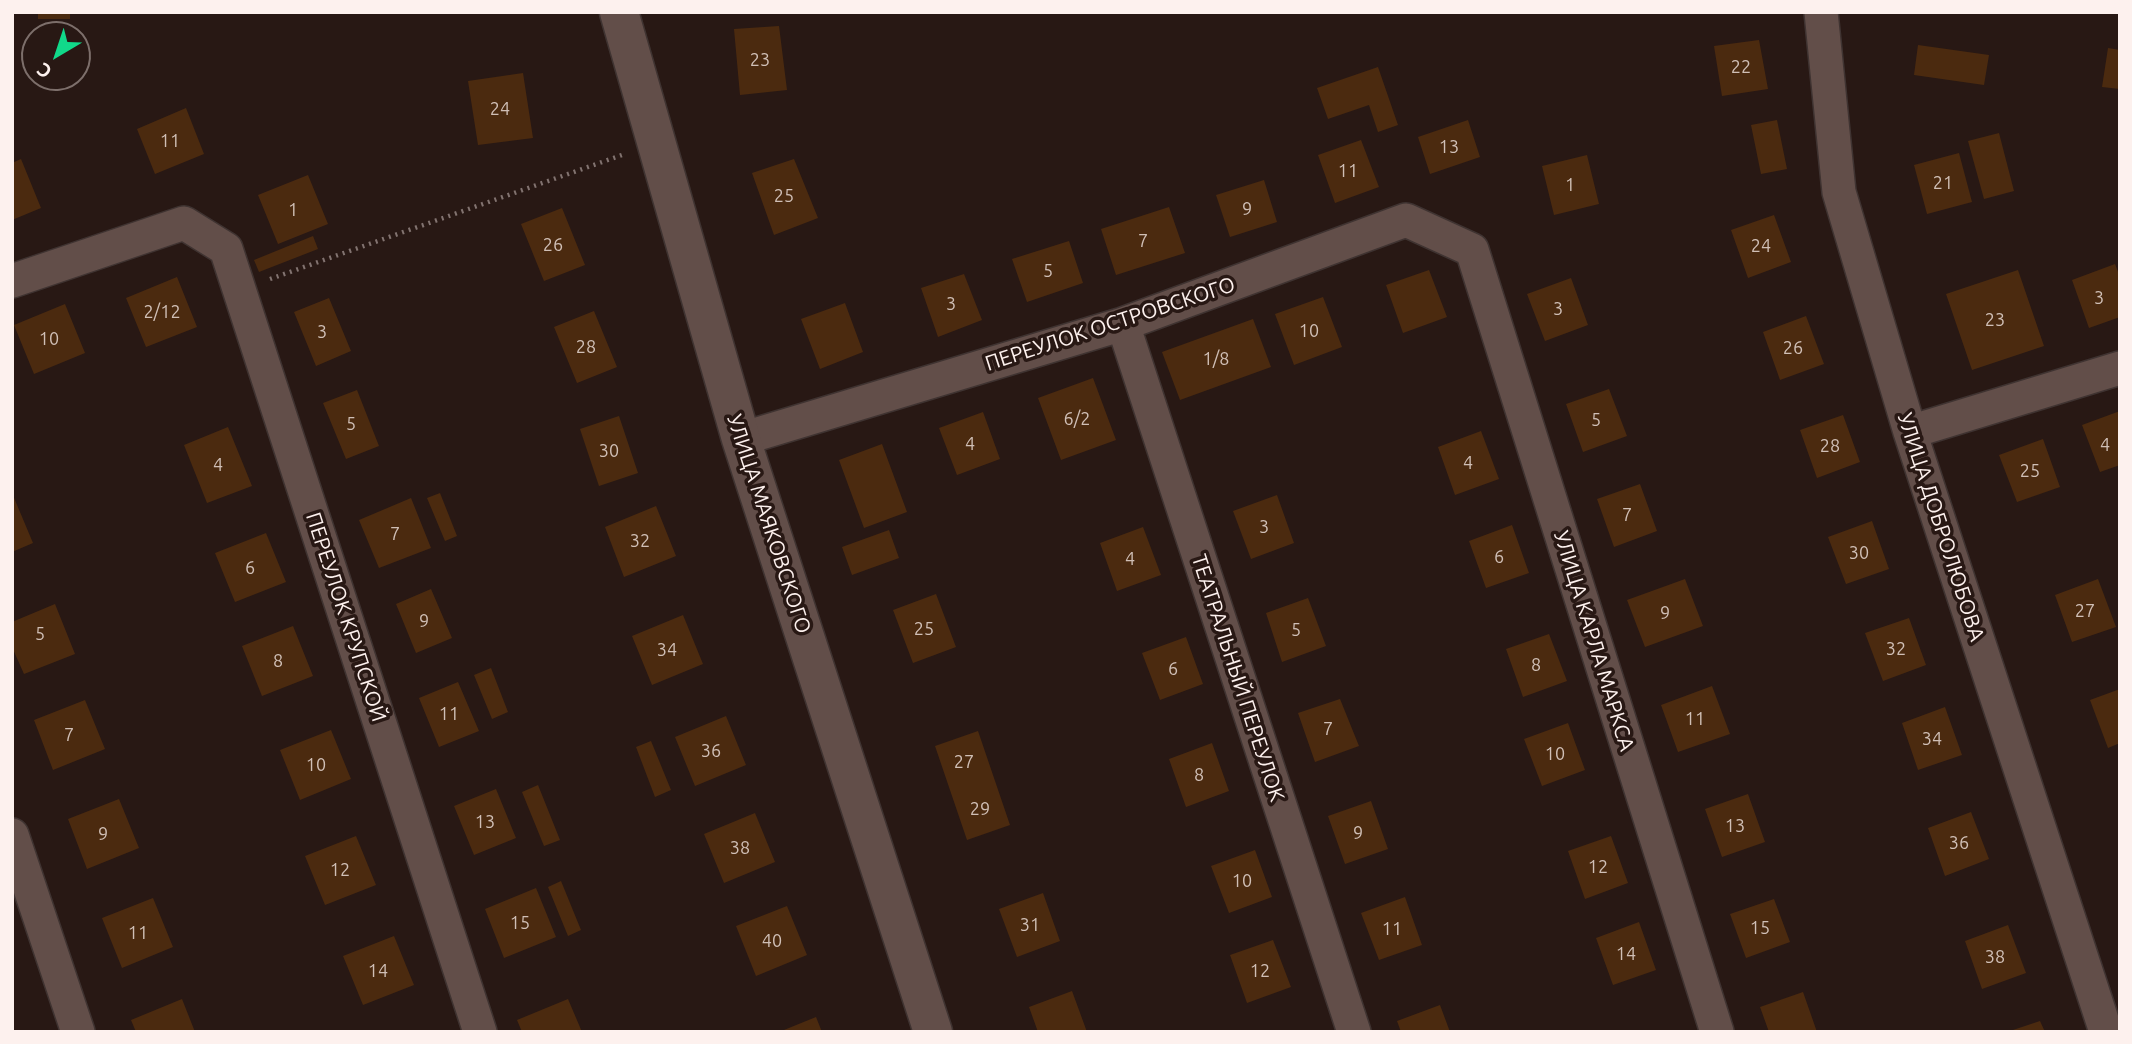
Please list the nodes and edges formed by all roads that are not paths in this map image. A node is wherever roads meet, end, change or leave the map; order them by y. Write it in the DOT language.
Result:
graph roads {
  1 [pos="619,12"];
  2 [pos="1821,12"];
  3 [pos="1472,250"];
  4 [pos="12,281"];
  5 [pos="1123,324"];
  6 [pos="2120,368"];
  7 [pos="1910,432"];
  8 [pos="741,439"];
  9 [pos="12,835"];
  10 [pos="78,1032"];
  11 [pos="480,1032"];
  12 [pos="933,1032"];
  13 [pos="1354,1032"];
  14 [pos="1717,1032"];
  15 [pos="2106,1032"];
  1 -- 8 [label="street, УЛИЦА МАЯКОВСКОГО"];
  2 -- 7 [label="street, УЛИЦА ДОБРОЛЮБОВА"];
  3 -- 5 [label="street, ПЕРЕУЛОК ОСТРОВСКОГО"];
  3 -- 14 [label="street, УЛИЦА КАРЛА МАРКСА"];
  4 -- 11 [label="street, ПЕРЕУЛОК КРУПСКОЙ"];
  5 -- 8 [label="street, ПЕРЕУЛОК ОСТРОВСКОГО"];
  5 -- 13 [label="street, ТЕАТРАЛЬНЫЙ ПЕРЕУЛОК"];
  6 -- 7 [label="street"];
  7 -- 15 [label="street, УЛИЦА ДОБРОЛЮБОВА"];
  8 -- 12 [label="street, УЛИЦА МАЯКОВСКОГО"];
  9 -- 10 [label="street"];
}
